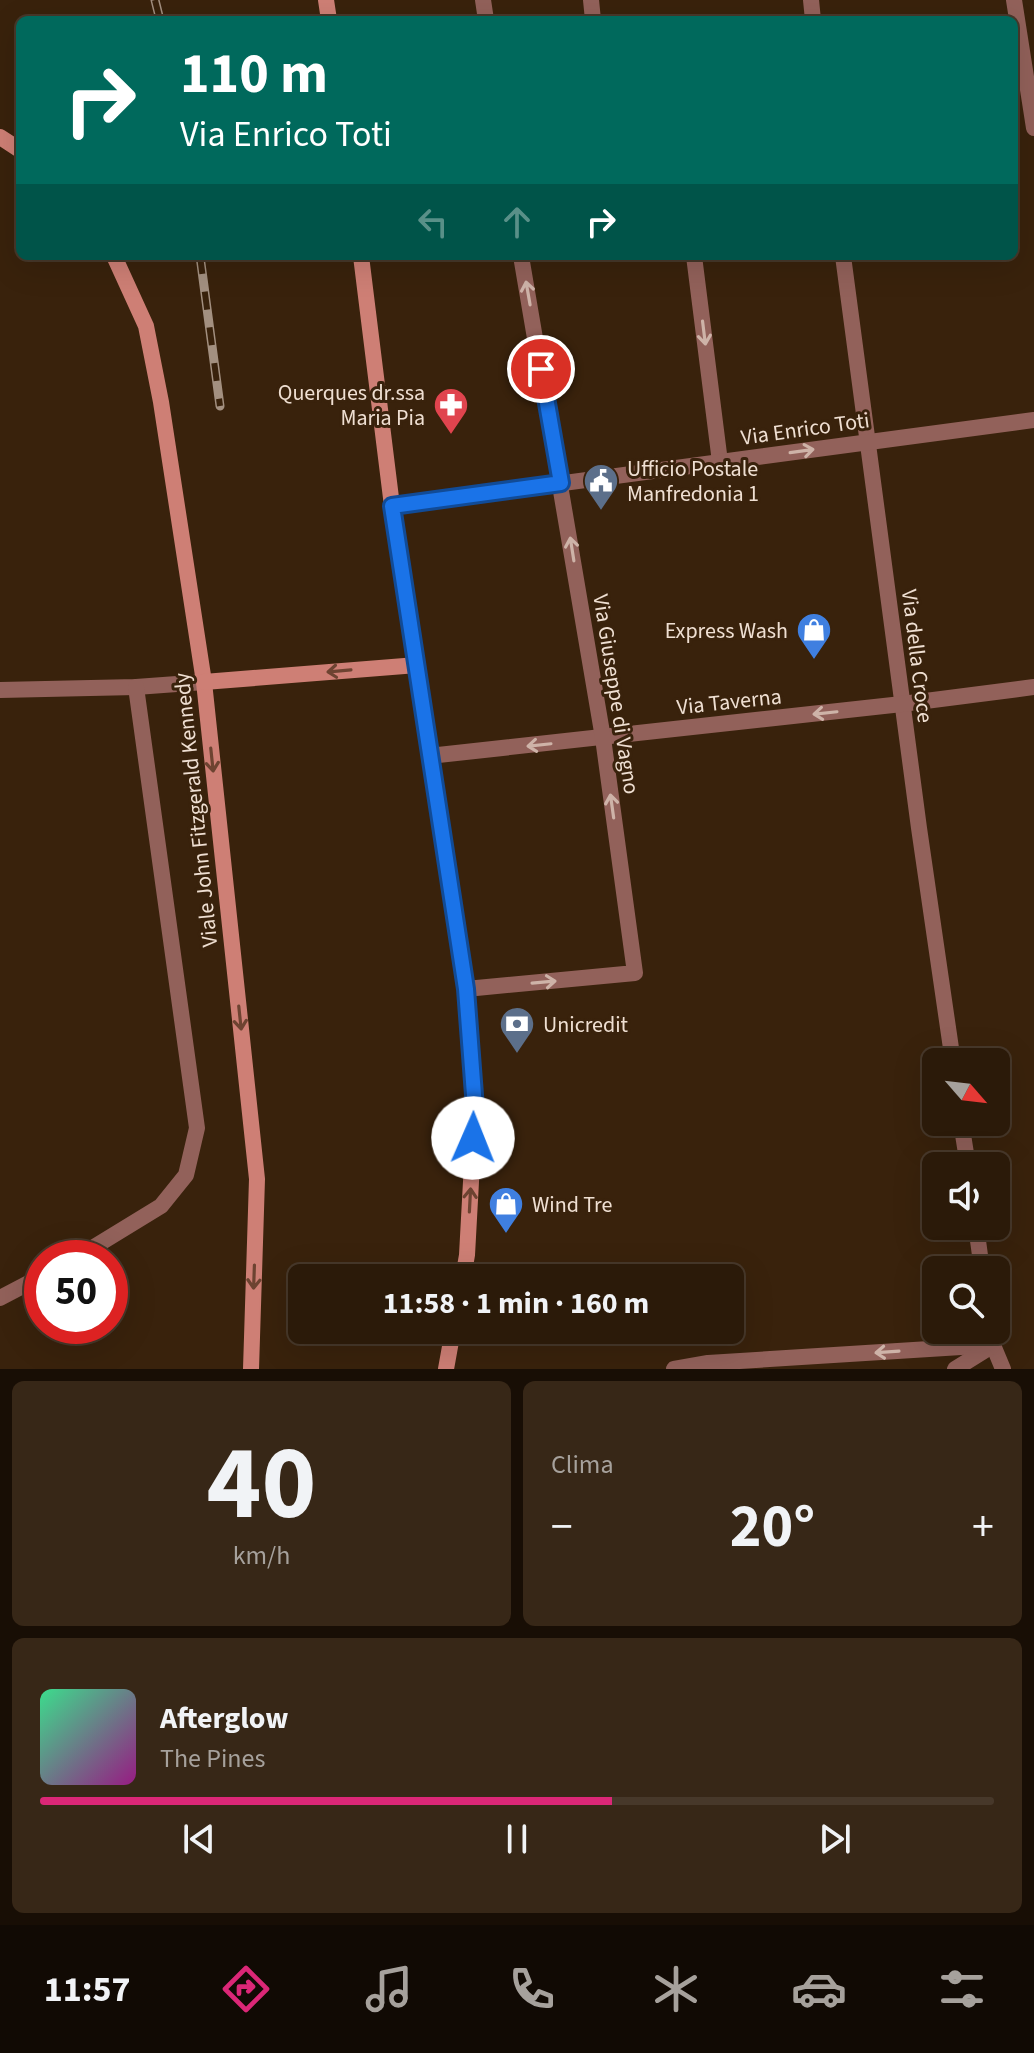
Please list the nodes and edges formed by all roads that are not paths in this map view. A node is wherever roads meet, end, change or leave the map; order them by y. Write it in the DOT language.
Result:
graph roads {
  1 [pos="1018,29"];
  2 [pos="1025,81"];
  3 [pos="1034,128"];
  4 [pos="116,260"];
  5 [pos="361,260"];
  6 [pos="522,260"];
  7 [pos="695,260"];
  8 [pos="844,260"];
  9 [pos="1034,420"];
  10 [pos="868,442"];
  11 [pos="720,462"];
  12 [pos="561,483"];
  13 [pos="392,506"];
  14 [pos="417,665"];
  15 [pos="204,682"];
  16 [pos="136,687"];
  17 [pos="1034,687"];
  18 [pos="0,690"];
  19 [pos="902,704"];
  20 [pos="603,738"];
  21 [pos="429,756"];
  22 [pos="466,989"];
  23 [pos="951,1048"];
  24 [pos="105,1240"];
  25 [pos="465,1264"];
  26 [pos="24,1285"];
  27 [pos="0,1298"];
  28 [pos="450,1344"];
  29 [pos="924,1344"];
  30 [pos="984,1344"];
  31 [pos="994,1344"];
  32 [pos="709,1366"];
  33 [pos="251,1369"];
  34 [pos="446,1369"];
  35 [pos="674,1369"];
  36 [pos="955,1369"];
  37 [pos="1003,1369"];
  1 -- 2 [label="street"];
  2 -- 3 [label="street"];
  4 -- 15 [label="main road, Viale John Fitzgerald Kennedy"];
  5 -- 13 [label="main road"];
  12 -- 6 [label="street, Via Giuseppe di Vagno, one-way"];
  7 -- 11 [label="street, one-way"];
  8 -- 10 [label="street, Via della Croce"];
  9 -- 10 [label="street, Via Enrico Toti"];
  11 -- 10 [label="street, Via Enrico Toti, one-way"];
  10 -- 19 [label="street, Via della Croce"];
  11 -- 12 [label="street, Via Enrico Toti"];
  12 -- 13 [label="street, Via Enrico Toti"];
  20 -- 12 [label="street, Via Giuseppe di Vagno, one-way"];
  13 -- 14 [label="main road"];
  14 -- 15 [label="main road, one-way"];
  14 -- 21 [label="main road"];
  15 -- 16 [label="street"];
  15 -- 33 [label="main road, Viale John Fitzgerald Kennedy, one-way"];
  16 -- 18 [label="street"];
  16 -- 24 [label="street"];
  17 -- 19 [label="street, Via Taverna"];
  19 -- 20 [label="street, Via Taverna, one-way"];
  19 -- 23 [label="street, Via della Croce"];
  20 -- 21 [label="street, Via Taverna, one-way"];
  22 -- 20 [label="street, Via Giuseppe di Vagno, one-way"];
  21 -- 22 [label="main road"];
  25 -- 22 [label="main road, one-way"];
  26 -- 27 [label="street"];
  28 -- 34 [label="main road"];
  29 -- 32 [label="street, one-way"];
  30 -- 36 [label="street"];
  31 -- 37 [label="street"];
  32 -- 35 [label="street"];
}
